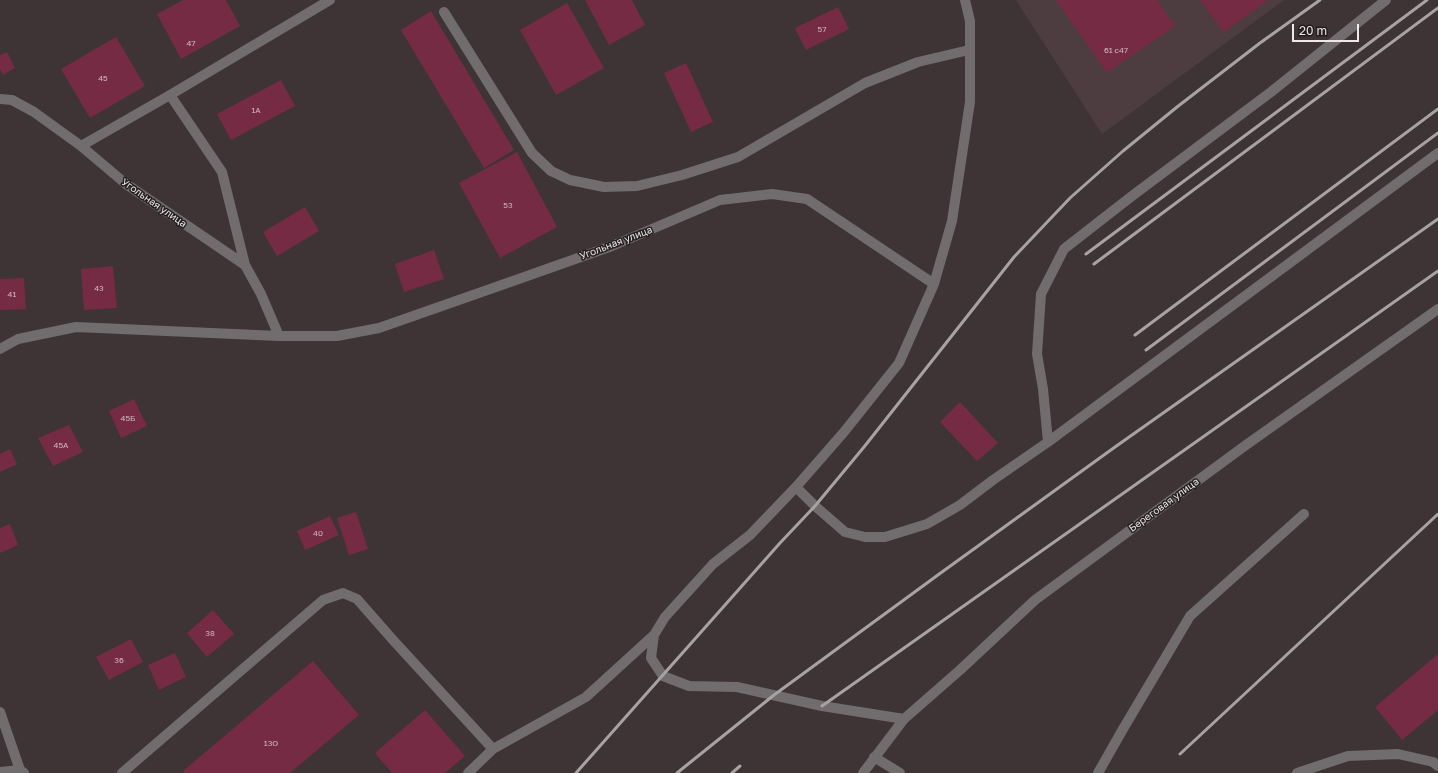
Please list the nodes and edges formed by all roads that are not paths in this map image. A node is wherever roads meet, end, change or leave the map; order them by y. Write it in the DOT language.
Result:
graph roads {
  1 [pos="330,0"];
  2 [pos="965,0"];
  3 [pos="1386,0"];
  4 [pos="444,12"];
  5 [pos="969,50"];
  6 [pos="170,95"];
  7 [pos="0,99"];
  8 [pos="81,146"];
  9 [pos="1438,153"];
  10 [pos="245,265"];
  11 [pos="934,284"];
  12 [pos="1438,308"];
  13 [pos="279,336"];
  14 [pos="0,350"];
  15 [pos="1048,442"];
  16 [pos="796,487"];
  17 [pos="1304,514"];
  18 [pos="654,635"];
  19 [pos="0,712"];
  20 [pos="904,719"];
  21 [pos="493,749"];
  22 [pos="874,757"];
  23 [pos="1438,766"];
  24 [pos="0,772"];
  25 [pos="22,772"];
  26 [pos="122,773"];
  27 [pos="468,773"];
  28 [pos="863,773"];
  29 [pos="900,773"];
  30 [pos="1098,773"];
  31 [pos="1297,773"];
  1 -- 6 [label="street"];
  2 -- 5 [label="street"];
  3 -- 15 [label="street"];
  4 -- 5 [label="street"];
  5 -- 11 [label="street"];
  6 -- 8 [label="street"];
  6 -- 10 [label="street"];
  7 -- 8 [label="street, Угольная улица"];
  8 -- 10 [label="street, Угольная улица"];
  9 -- 15 [label="street"];
  10 -- 13 [label="street, Угольная улица"];
  11 -- 13 [label="street, Угольная улица"];
  11 -- 16 [label="street"];
  12 -- 20 [label="street, Береговая улица"];
  13 -- 14 [label="street, Угольная улица"];
  15 -- 16 [label="street"];
  16 -- 18 [label="street"];
  17 -- 30 [label="street"];
  18 -- 20 [label="street"];
  18 -- 21 [label="street"];
  19 -- 25 [label="street"];
  20 -- 22 [label="street, Береговая улица"];
  21 -- 26 [label="street"];
  21 -- 27 [label="street"];
  22 -- 28 [label="street, Береговая улица"];
  22 -- 29 [label="street"];
  23 -- 31 [label="street"];
  24 -- 25 [label="street"];
}
